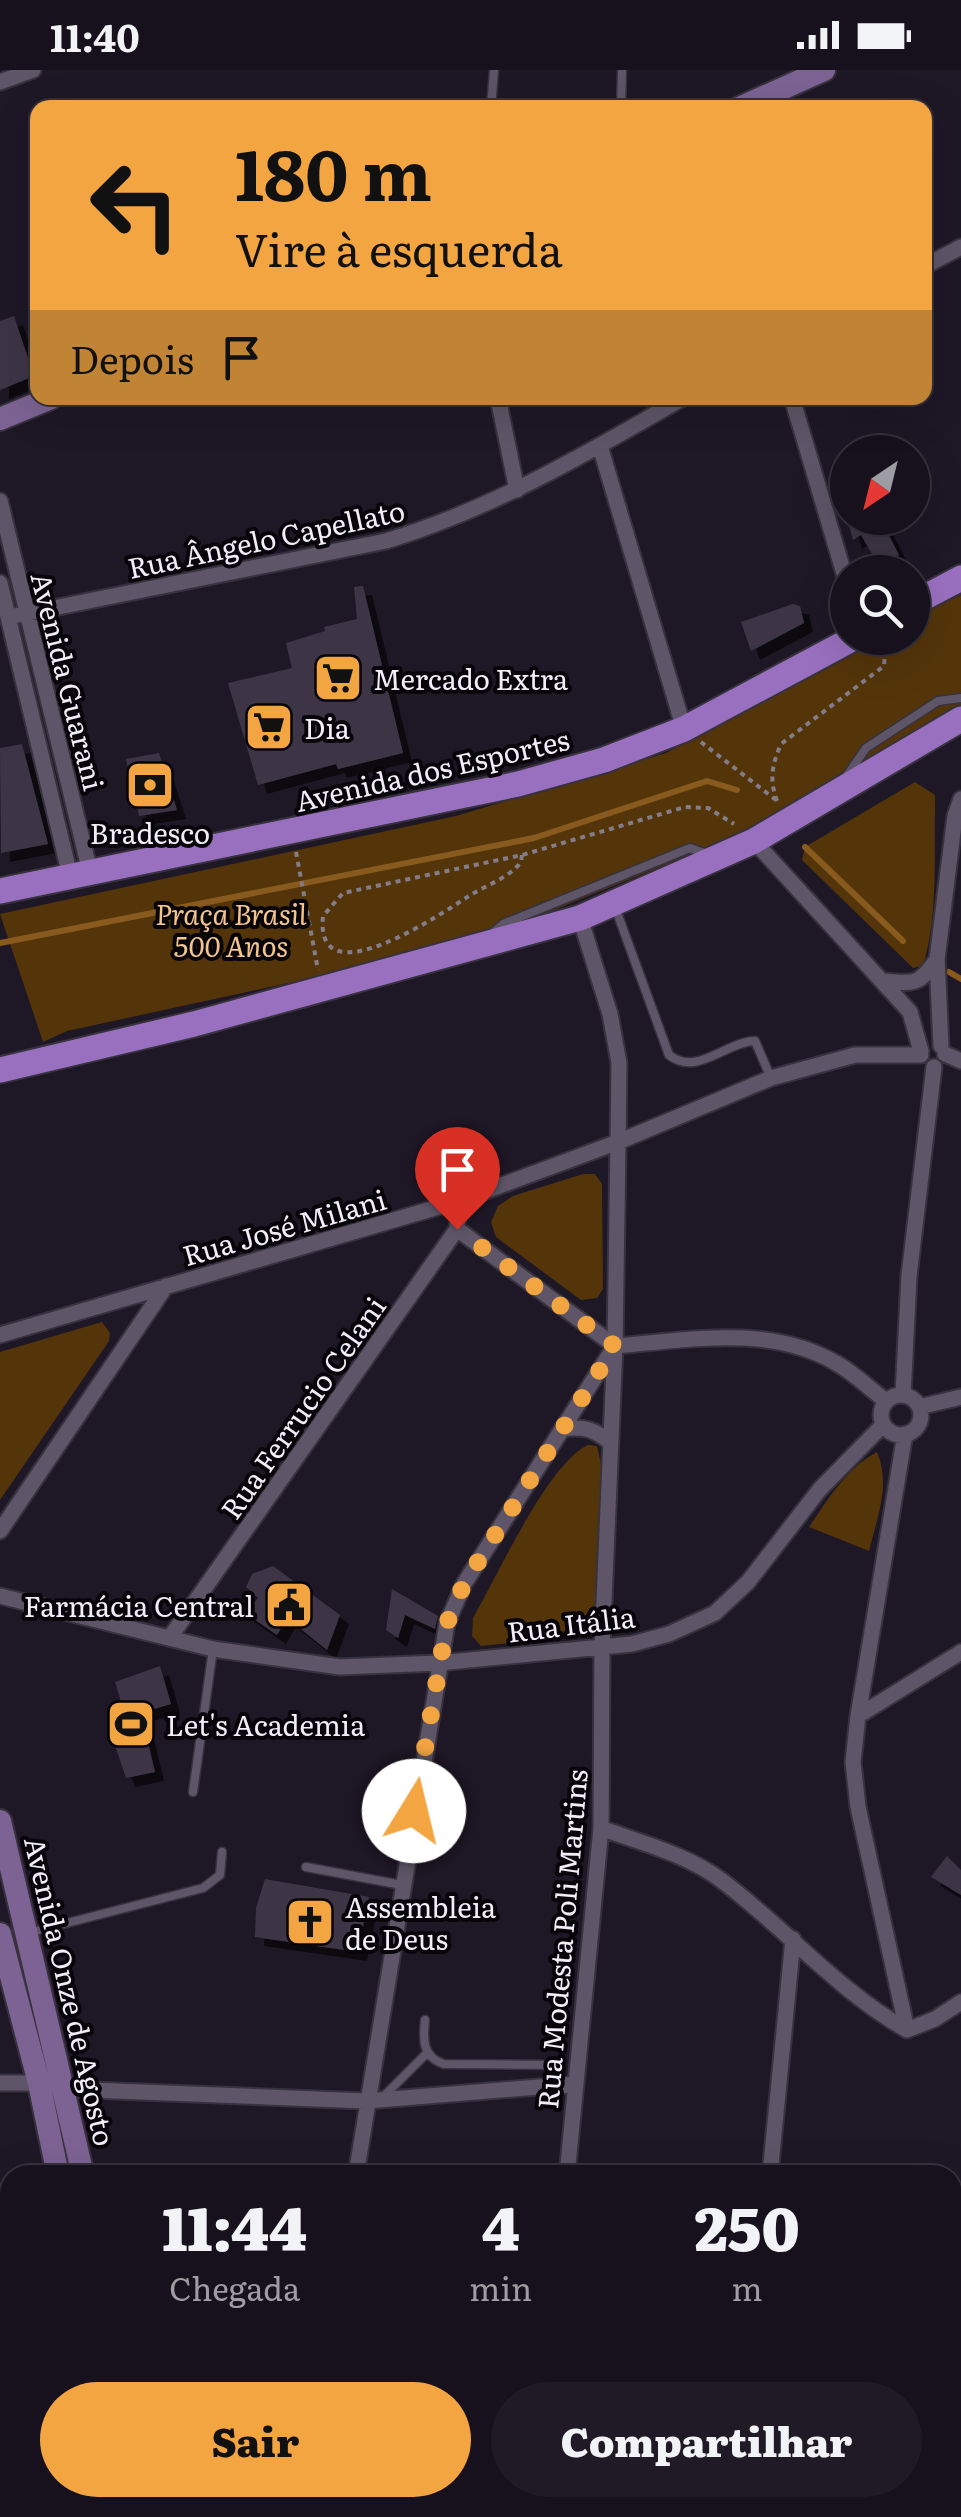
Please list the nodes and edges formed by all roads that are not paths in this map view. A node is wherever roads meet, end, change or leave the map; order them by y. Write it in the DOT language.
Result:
graph roads {
  1 [pos="33,70"];
  2 [pos="494,70"];
  3 [pos="622,70"];
  4 [pos="824,70"];
  5 [pos="0,81"];
  6 [pos="492,100"];
  7 [pos="621,100"];
  8 [pos="757,100"];
  9 [pos="961,247"];
  10 [pos="932,262"];
  11 [pos="34,405"];
  12 [pos="499,405"];
  13 [pos="671,405"];
  14 [pos="794,405"];
  15 [pos="0,419"];
  16 [pos="600,446"];
  17 [pos="516,490"];
  18 [pos="0,501"];
  19 [pos="839,555"];
  20 [pos="961,578"];
  21 [pos="0,584"];
  22 [pos="930,594"];
  23 [pos="17,616"];
  24 [pos="830,651"];
  25 [pos="961,698"];
  26 [pos="961,719"];
  27 [pos="684,729"];
  28 [pos="833,797"];
  29 [pos="961,799"];
  30 [pos="754,841"];
  31 [pos="716,858"];
  32 [pos="957,858"];
  33 [pos="80,874"];
  34 [pos="0,892"];
  35 [pos="614,903"];
  36 [pos="580,918"];
  37 [pos="480,946"];
  38 [pos="937,958"];
  39 [pos="884,981"];
  40 [pos="921,1053"];
  41 [pos="945,1057"];
  42 [pos="0,1070"];
  43 [pos="771,1078"];
  44 [pos="618,1142"];
  45 [pos="459,1201"];
  46 [pos="457,1229"];
  47 [pos="166,1286"];
  48 [pos="0,1335"];
  49 [pos="615,1346"];
  50 [pos="903,1395"];
  51 [pos="961,1397"];
  52 [pos="886,1402"];
  53 [pos="919,1407"];
  54 [pos="883,1424"];
  55 [pos="562,1429"];
  56 [pos="905,1434"];
  57 [pos="611,1444"];
  58 [pos="0,1531"];
  59 [pos="1,1595"];
  60 [pos="171,1636"];
  61 [pos="602,1646"];
  62 [pos="214,1649"];
  63 [pos="961,1652"];
  64 [pos="438,1663"];
  65 [pos="858,1716"];
  66 [pos="193,1792"];
  67 [pos="0,1821"];
  68 [pos="601,1828"];
  69 [pos="222,1852"];
  70 [pos="306,1867"];
  71 [pos="402,1885"];
  72 [pos="27,1933"];
  73 [pos="0,1934"];
  74 [pos="793,1939"];
  75 [pos="961,2002"];
  76 [pos="425,2020"];
  77 [pos="908,2030"];
  78 [pos="428,2053"];
  79 [pos="556,2065"];
  80 [pos="0,2083"];
  81 [pos="39,2083"];
  82 [pos="574,2084"];
  83 [pos="65,2089"];
  84 [pos="373,2100"];
  85 [pos="56,2165"];
  86 [pos="81,2165"];
  87 [pos="358,2165"];
  88 [pos="568,2165"];
  89 [pos="771,2165"];
  1 -- 5 [label="street"];
  2 -- 6 [label="lane"];
  3 -- 7 [label="lane"];
  4 -- 8 [label="main road"];
  9 -- 10 [label="street"];
  11 -- 15 [label="main road"];
  12 -- 17 [label="street"];
  13 -- 16 [label="street, Rua Ângelo Capellato"];
  14 -- 19 [label="street"];
  16 -- 17 [label="street, Rua Ângelo Capellato"];
  16 -- 27 [label="street"];
  17 -- 23 [label="street, Rua Ângelo Capellato"];
  18 -- 23 [label="street, Avenida Guarani"];
  20 -- 22 [label="main road"];
  21 -- 23 [label="street, Avenida Guarani"];
  23 -- 33 [label="street, Avenida Guarani"];
  24 -- 27 [label="main road, Avenida dos Esportes"];
  25 -- 28 [label="lane"];
  26 -- 28 [label="main road"];
  27 -- 33 [label="main road, Avenida dos Esportes"];
  28 -- 30 [label="main road"];
  29 -- 32 [label="street"];
  30 -- 31 [label="main road"];
  30 -- 39 [label="street"];
  31 -- 35 [label="main road"];
  31 -- 37 [label="lane"];
  32 -- 38 [label="street"];
  33 -- 34 [label="main road, Avenida dos Esportes"];
  35 -- 36 [label="main road"];
  35 -- 43 [label="lane"];
  36 -- 37 [label="main road"];
  36 -- 44 [label="street, Rua Modesta Poli Martins"];
  37 -- 42 [label="main road"];
  38 -- 39 [label="street"];
  38 -- 41 [label="street"];
  39 -- 40 [label="street"];
  40 -- 41 [label="street"];
  40 -- 43 [label="street, Rua José Milani"];
  41 -- 50 [label="street"];
  43 -- 44 [label="street, Rua José Milani"];
  44 -- 45 [label="street, Rua José Milani"];
  44 -- 49 [label="street, Rua Modesta Poli Martins"];
  45 -- 46 [label="street"];
  45 -- 47 [label="street, Rua José Milani"];
  46 -- 49 [label="street"];
  46 -- 60 [label="street, Rua Ferrucio Celani"];
  47 -- 48 [label="street, Rua José Milani"];
  47 -- 58 [label="street"];
  49 -- 52 [label="street"];
  49 -- 55 [label="street"];
  49 -- 57 [label="street, Rua Modesta Poli Martins"];
  50 -- 52 [label="street"];
  50 -- 53 [label="street"];
  51 -- 53 [label="street"];
  52 -- 54 [label="street"];
  53 -- 56 [label="street"];
  54 -- 56 [label="street"];
  54 -- 61 [label="street, Rua Itália"];
  55 -- 57 [label="street"];
  55 -- 64 [label="street"];
  56 -- 65 [label="street"];
  57 -- 61 [label="street, Rua Modesta Poli Martins"];
  59 -- 60 [label="street, Rua Itália"];
  60 -- 62 [label="street, Rua Itália"];
  61 -- 64 [label="street, Rua Itália"];
  61 -- 68 [label="street, Rua Modesta Poli Martins"];
  62 -- 64 [label="street, Rua Itália"];
  62 -- 66 [label="lane"];
  63 -- 65 [label="street"];
  64 -- 71 [label="street"];
  65 -- 77 [label="street"];
  67 -- 72 [label="main road, Avenida Onze de Agosto"];
  68 -- 74 [label="street"];
  68 -- 82 [label="street, Rua Modesta Poli Martins"];
  69 -- 72 [label="lane"];
  70 -- 71 [label="lane"];
  71 -- 84 [label="street"];
  72 -- 83 [label="main road, Avenida Onze de Agosto"];
  73 -- 81 [label="main road, Avenida Onze de Agosto"];
  74 -- 77 [label="street"];
  74 -- 89 [label="street"];
  75 -- 77 [label="street"];
  76 -- 78 [label="lane"];
  78 -- 79 [label="lane"];
  78 -- 84 [label="lane"];
  80 -- 81 [label="street"];
  81 -- 83 [label="street"];
  81 -- 85 [label="main road, Avenida Onze de Agosto"];
  82 -- 84 [label="street"];
  82 -- 88 [label="street, Rua Modesta Poli Martins"];
  83 -- 84 [label="street"];
  83 -- 86 [label="main road, Avenida Onze de Agosto"];
  84 -- 87 [label="street"];
}
